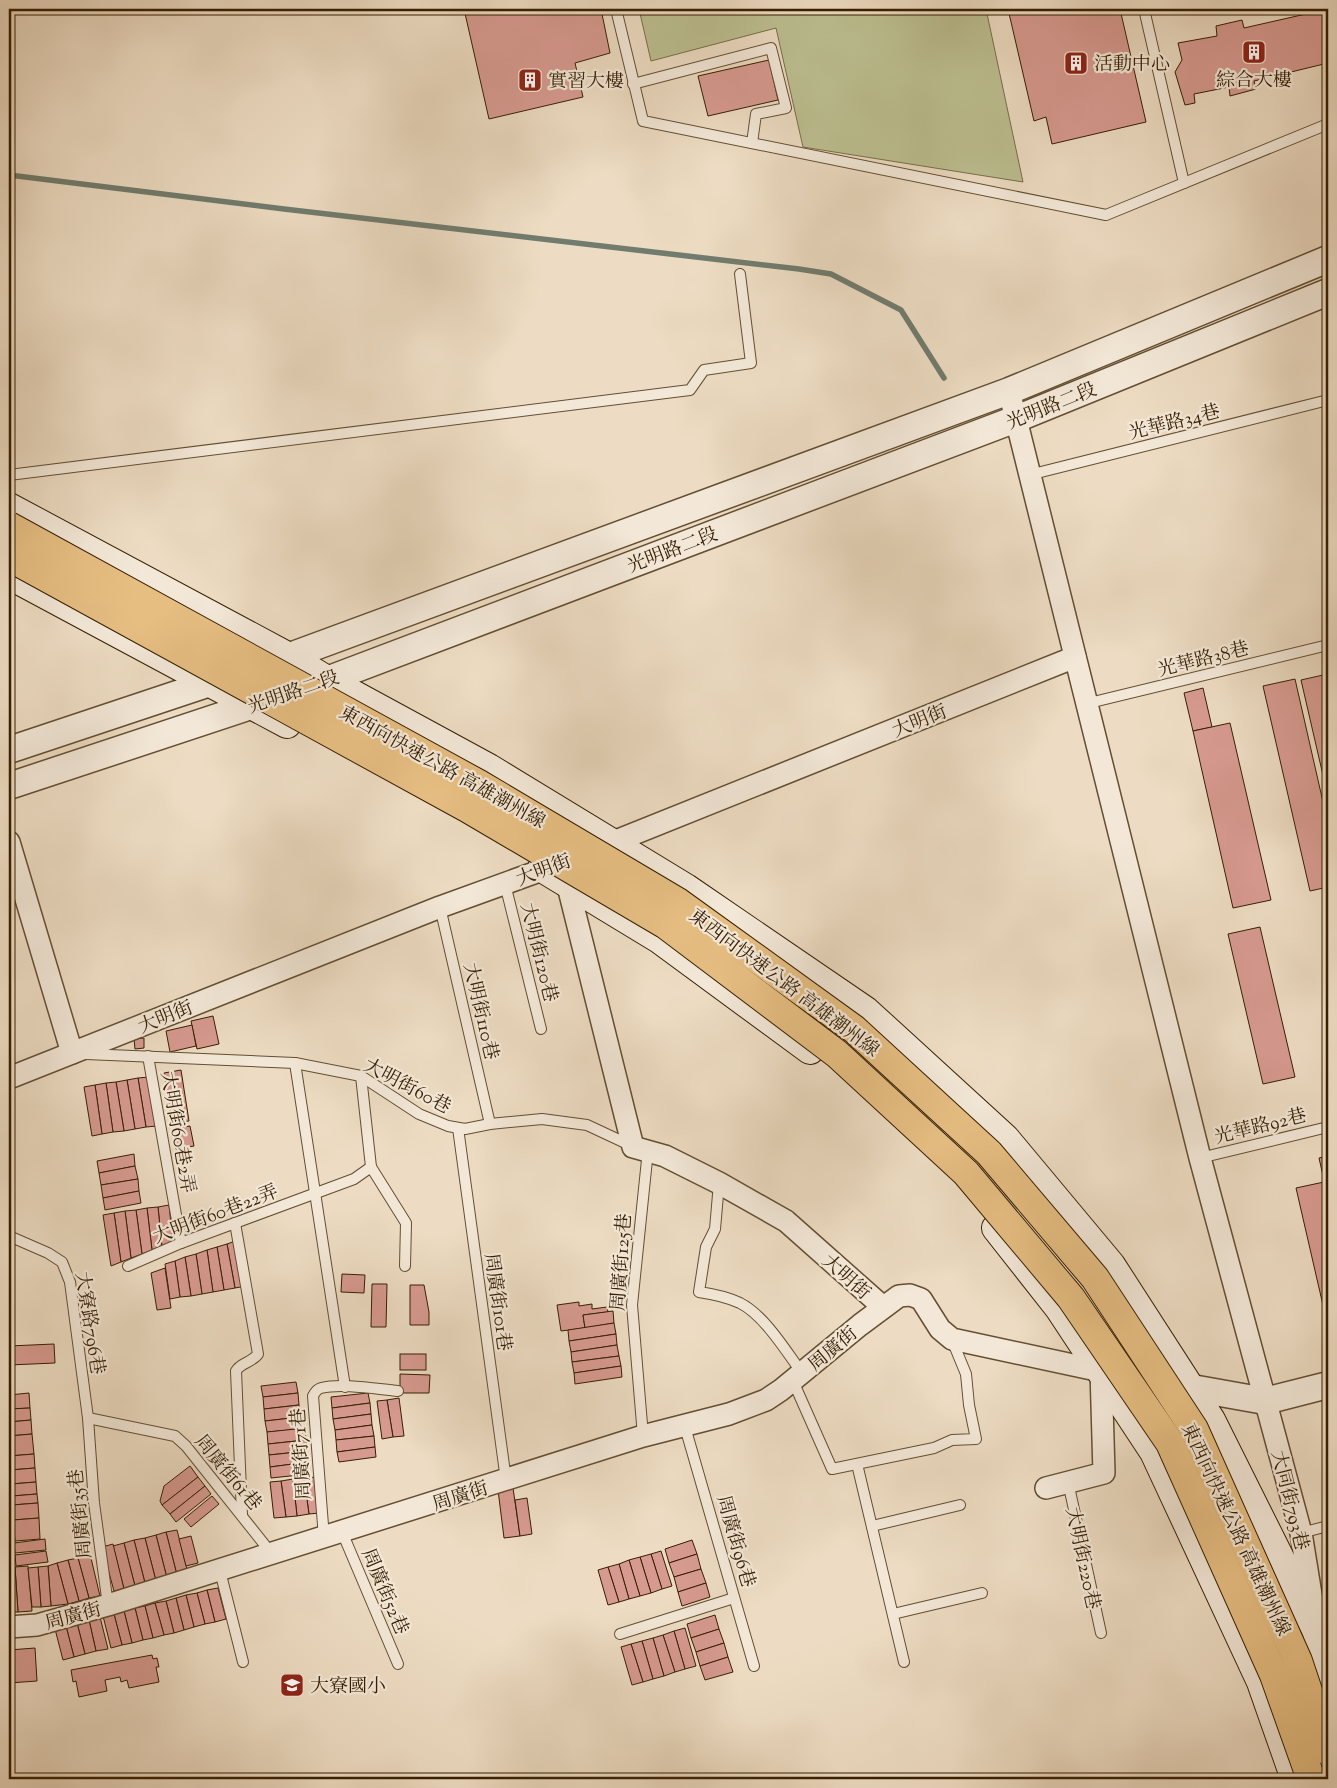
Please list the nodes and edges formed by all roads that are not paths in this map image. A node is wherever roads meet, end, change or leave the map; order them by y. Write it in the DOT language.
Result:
graph roads {
  1 [pos="616,9"];
  2 [pos="1144,9"];
  3 [pos="633,84"];
  4 [pos="1328,124"];
  5 [pos="752,144"];
  6 [pos="1184,183"];
  7 [pos="1328,259"];
  8 [pos="740,274"];
  9 [pos="1328,292"];
  10 [pos="1009,391"];
  11 [pos="1328,400"];
  12 [pos="1016,420"];
  13 [pos="9,475"];
  14 [pos="1029,475"];
  15 [pos="9,507"];
  16 [pos="9,526"];
  17 [pos="9,557"];
  18 [pos="9,575"];
  19 [pos="1328,645"];
  20 [pos="1075,657"];
  21 [pos="289,658"];
  22 [pos="327,680"];
  23 [pos="208,683"];
  24 [pos="1085,704"];
  25 [pos="252,706"];
  26 [pos="9,750"];
  27 [pos="9,786"];
  28 [pos="9,842"];
  29 [pos="612,843"];
  30 [pos="555,876"];
  31 [pos="505,884"];
  32 [pos="440,907"];
  33 [pos="541,1029"];
  34 [pos="72,1053"];
  35 [pos="148,1056"];
  36 [pos="295,1063"];
  37 [pos="361,1076"];
  38 [pos="9,1078"];
  39 [pos="490,1124"];
  40 [pos="1328,1127"];
  41 [pos="458,1128"];
  42 [pos="640,1149"];
  43 [pos="1200,1158"];
  44 [pos="371,1167"];
  45 [pos="719,1183"];
  46 [pos="315,1193"];
  47 [pos="235,1223"];
  48 [pos="9,1236"];
  49 [pos="181,1243"];
  50 [pos="128,1266"];
  51 [pos="405,1266"];
  52 [pos="883,1307"];
  53 [pos="952,1339"];
  54 [pos="1101,1371"];
  55 [pos="797,1377"];
  56 [pos="1328,1385"];
  57 [pos="345,1387"];
  58 [pos="1189,1387"];
  59 [pos="398,1391"];
  60 [pos="1265,1401"];
  61 [pos="88,1418"];
  62 [pos="686,1426"];
  63 [pos="643,1436"];
  64 [pos="857,1464"];
  65 [pos="506,1480"];
  66 [pos="1068,1482"];
  67 [pos="1046,1488"];
  68 [pos="960,1505"];
  69 [pos="242,1515"];
  70 [pos="872,1526"];
  71 [pos="1328,1526"];
  72 [pos="1301,1533"];
  73 [pos="333,1535"];
  74 [pos="273,1554"];
  75 [pos="220,1570"];
  76 [pos="982,1593"];
  77 [pos="734,1598"];
  78 [pos="108,1605"];
  79 [pos="893,1614"];
  80 [pos="9,1627"];
  81 [pos="1322,1630"];
  82 [pos="620,1634"];
  83 [pos="1100,1634"];
  84 [pos="244,1662"];
  85 [pos="904,1662"];
  86 [pos="398,1664"];
  87 [pos="754,1666"];
  88 [pos="1328,1672"];
  89 [pos="1328,1752"];
  90 [pos="1295,1779"];
  91 [pos="1311,1779"];
  1 -- 3 [label="lane"];
  2 -- 6 [label="lane"];
  3 -- 5 [label="lane"];
  3 -- 5 [label="lane"];
  4 -- 6 [label="lane"];
  5 -- 6 [label="lane"];
  7 -- 10 [label="street, 光明路二段"];
  8 -- 13 [label="lane"];
  9 -- 12 [label="street, 光明路二段"];
  10 -- 12 [label="street, 大同街793巷"];
  10 -- 21 [label="street, 光明路二段"];
  11 -- 14 [label="lane, 光華路34巷"];
  12 -- 14 [label="street, 大同街793巷"];
  12 -- 22 [label="street, 光明路二段"];
  14 -- 20 [label="street, 大同街793巷"];
  15 -- 21 [label="main road"];
  16 -- 89 [label="highway, 東西向快速公路 高雄潮州線, bridge"];
  17 -- 91 [label="highway, 東西向快速公路 高雄潮州線, bridge"];
  18 -- 23 [label="main road"];
  19 -- 24 [label="lane, 光華路38巷"];
  20 -- 24 [label="street, 大同街793巷"];
  20 -- 29 [label="street, 大明街"];
  21 -- 22 [label="main road"];
  21 -- 23 [label="street, 光明路二段"];
  22 -- 25 [label="street, 光明路二段"];
  22 -- 29 [label="main road"];
  23 -- 25 [label="main road"];
  23 -- 26 [label="street, 光明路二段"];
  24 -- 43 [label="street, 大同街793巷"];
  25 -- 27 [label="street, 光明路二段"];
  25 -- 30 [label="main road"];
  28 -- 34 [label="street"];
  29 -- 30 [label="street, 大明街"];
  29 -- 58 [label="main road"];
  30 -- 31 [label="street, 大明街"];
  30 -- 42 [label="street, 大明街"];
  30 -- 54 [label="main road"];
  31 -- 32 [label="street, 大明街"];
  31 -- 33 [label="lane, 大明街120巷"];
  32 -- 34 [label="street, 大明街"];
  32 -- 39 [label="lane, 大明街110巷"];
  34 -- 35 [label="lane, 大明街60巷"];
  34 -- 38 [label="street, 大明街"];
  35 -- 36 [label="lane, 大明街60巷"];
  35 -- 49 [label="lane, 大明街60巷2弄"];
  36 -- 37 [label="lane, 大明街60巷"];
  36 -- 46 [label="lane"];
  37 -- 41 [label="lane, 大明街60巷"];
  37 -- 44 [label="lane"];
  39 -- 41 [label="lane, 大明街60巷"];
  39 -- 42 [label="lane, 大明街60巷"];
  40 -- 43 [label="lane, 光華路92巷"];
  41 -- 65 [label="lane, 周廣街101巷"];
  42 -- 45 [label="street, 大明街"];
  42 -- 63 [label="lane, 周廣街125巷"];
  43 -- 60 [label="street, 大同街793巷"];
  44 -- 46 [label="lane, 大明街60巷22弄"];
  44 -- 51 [label="lane"];
  45 -- 52 [label="street, 大明街"];
  45 -- 55 [label="lane"];
  46 -- 47 [label="lane, 大明街60巷22弄"];
  46 -- 57 [label="lane"];
  47 -- 49 [label="lane, 大明街60巷22弄"];
  47 -- 69 [label="lane"];
  48 -- 61 [label="lane, 大寮路796巷"];
  49 -- 50 [label="lane, 大明街60巷22弄"];
  52 -- 53 [label="street, 大明街"];
  52 -- 55 [label="street, 周廣街"];
  53 -- 54 [label="street"];
  53 -- 64 [label="lane"];
  54 -- 58 [label="street"];
  54 -- 66 [label="street, 大明街220巷"];
  54 -- 90 [label="main road"];
  55 -- 62 [label="street, 周廣街"];
  55 -- 64 [label="lane"];
  56 -- 60 [label="street"];
  57 -- 59 [label="lane, 周廣街71巷"];
  57 -- 73 [label="lane, 周廣街71巷"];
  58 -- 60 [label="street"];
  58 -- 81 [label="main road"];
  60 -- 72 [label="street, 大同街793巷"];
  61 -- 69 [label="lane, 周廣街61巷"];
  61 -- 78 [label="lane, 周廣街35巷"];
  62 -- 63 [label="street, 周廣街"];
  62 -- 77 [label="lane, 周廣街96巷"];
  63 -- 65 [label="street, 周廣街"];
  64 -- 70 [label="lane"];
  65 -- 73 [label="street, 周廣街"];
  66 -- 67 [label="street, 大明街220巷"];
  66 -- 83 [label="lane, 大明街220巷"];
  68 -- 70 [label="lane"];
  69 -- 74 [label="lane, 周廣街61巷"];
  70 -- 79 [label="lane"];
  71 -- 72 [label="lane"];
  72 -- 81 [label="street, 大同街793巷"];
  73 -- 74 [label="street, 周廣街"];
  73 -- 86 [label="lane, 周廣街52巷"];
  74 -- 75 [label="street, 周廣街"];
  75 -- 78 [label="street, 周廣街"];
  75 -- 84 [label="lane"];
  76 -- 79 [label="lane"];
  77 -- 82 [label="lane"];
  77 -- 87 [label="lane, 周廣街96巷"];
  78 -- 80 [label="street, 周廣街"];
  79 -- 85 [label="lane"];
  81 -- 88 [label="main road"];
}
